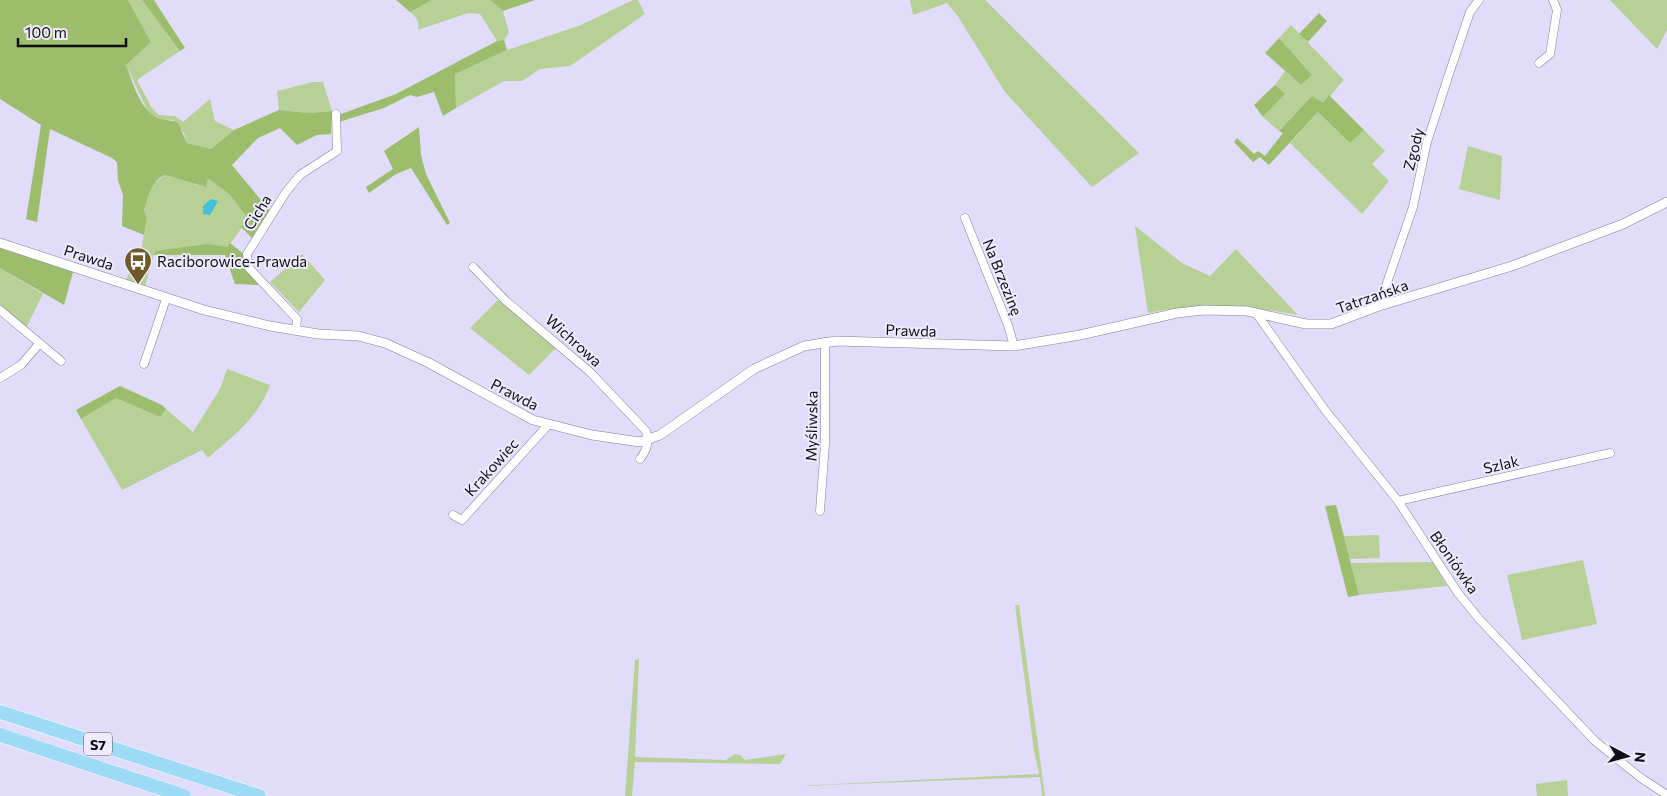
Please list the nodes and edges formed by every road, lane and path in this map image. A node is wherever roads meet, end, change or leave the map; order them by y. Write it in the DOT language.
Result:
graph roads {
  1 [pos="1479,0"];
  2 [pos="1553,0"];
  3 [pos="1539,63"];
  4 [pos="336,114"];
  5 [pos="1667,202"];
  6 [pos="965,218"];
  7 [pos="0,242"];
  8 [pos="473,267"];
  9 [pos="166,299"];
  10 [pos="1379,306"];
  11 [pos="0,310"];
  12 [pos="1256,313"];
  13 [pos="296,330"];
  14 [pos="825,342"];
  15 [pos="39,344"];
  16 [pos="1014,346"];
  17 [pos="61,361"];
  18 [pos="144,364"];
  19 [pos="0,378"];
  20 [pos="548,425"];
  21 [pos="648,440"];
  22 [pos="1610,453"];
  23 [pos="640,459"];
  24 [pos="1398,501"];
  25 [pos="820,511"];
  26 [pos="453,515"];
  27 [pos="0,712"];
  28 [pos="0,735"];
  29 [pos="1667,795"];
  30 [pos="184,796"];
  31 [pos="259,796"];
  1 -- 10 [label="street, Zgody"];
  2 -- 3 [label="street"];
  4 -- 13 [label="street, Cicha"];
  5 -- 10 [label="street, Tatrzańska"];
  6 -- 16 [label="street, Na Brzezinę"];
  7 -- 9 [label="street, Prawda"];
  8 -- 21 [label="street, Wichrowa"];
  9 -- 13 [label="street, Prawda"];
  9 -- 18 [label="street"];
  10 -- 12 [label="street, Tatrzańska"];
  11 -- 15 [label="street"];
  12 -- 16 [label="street, Tatrzańska"];
  12 -- 24 [label="street, Błoniówka"];
  13 -- 20 [label="street, Prawda"];
  14 -- 16 [label="street, Prawda"];
  14 -- 21 [label="street, Prawda"];
  14 -- 25 [label="street, Myśliwska"];
  15 -- 17 [label="street"];
  15 -- 19 [label="street"];
  20 -- 21 [label="street, Prawda"];
  20 -- 26 [label="street, Krakowiec"];
  21 -- 23 [label="street"];
  22 -- 24 [label="street, Szlak"];
  24 -- 29 [label="street, Błoniówka"];
  27 -- 31 [label="highway, S7"];
  28 -- 30 [label="highway, S7"];
}
